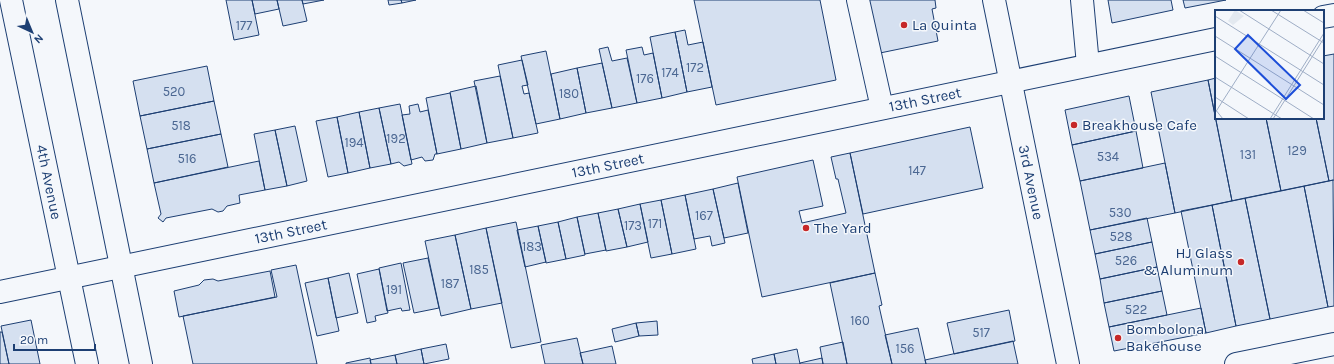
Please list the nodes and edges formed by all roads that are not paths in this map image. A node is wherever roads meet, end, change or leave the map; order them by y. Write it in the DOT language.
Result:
graph roads {
  1 [pos="12,0"];
  2 [pos="67,0"];
  3 [pos="858,0"];
  4 [pos="994,0"];
  5 [pos="1082,0"];
  6 [pos="1334,15"];
  7 [pos="1324,17"];
  8 [pos="1215,39"];
  9 [pos="1088,65"];
  10 [pos="1011,81"];
  11 [pos="882,108"];
  12 [pos="121,267"];
  13 [pos="69,278"];
  14 [pos="0,292"];
  15 [pos="1334,344"];
  16 [pos="87,364"];
  17 [pos="141,364"];
  18 [pos="1068,364"];
  19 [pos="1236,364"];
  1 -- 13 [label="street, 4th Avenue"];
  2 -- 12 [label="street"];
  3 -- 11 [label="street"];
  4 -- 10 [label="street, 3rd Avenue"];
  5 -- 9 [label="street"];
  6 -- 7 [label="street"];
  8 -- 9 [label="street, 13th Street"];
  9 -- 10 [label="street, 13th Street"];
  10 -- 11 [label="street, 13th Street"];
  10 -- 18 [label="street, 3rd Avenue"];
  11 -- 12 [label="street, 13th Street"];
  12 -- 13 [label="street, 13th Street"];
  12 -- 17 [label="street"];
  13 -- 14 [label="street, 13th Street"];
  13 -- 16 [label="street, 4th Avenue"];
  15 -- 19 [label="street"];
}
